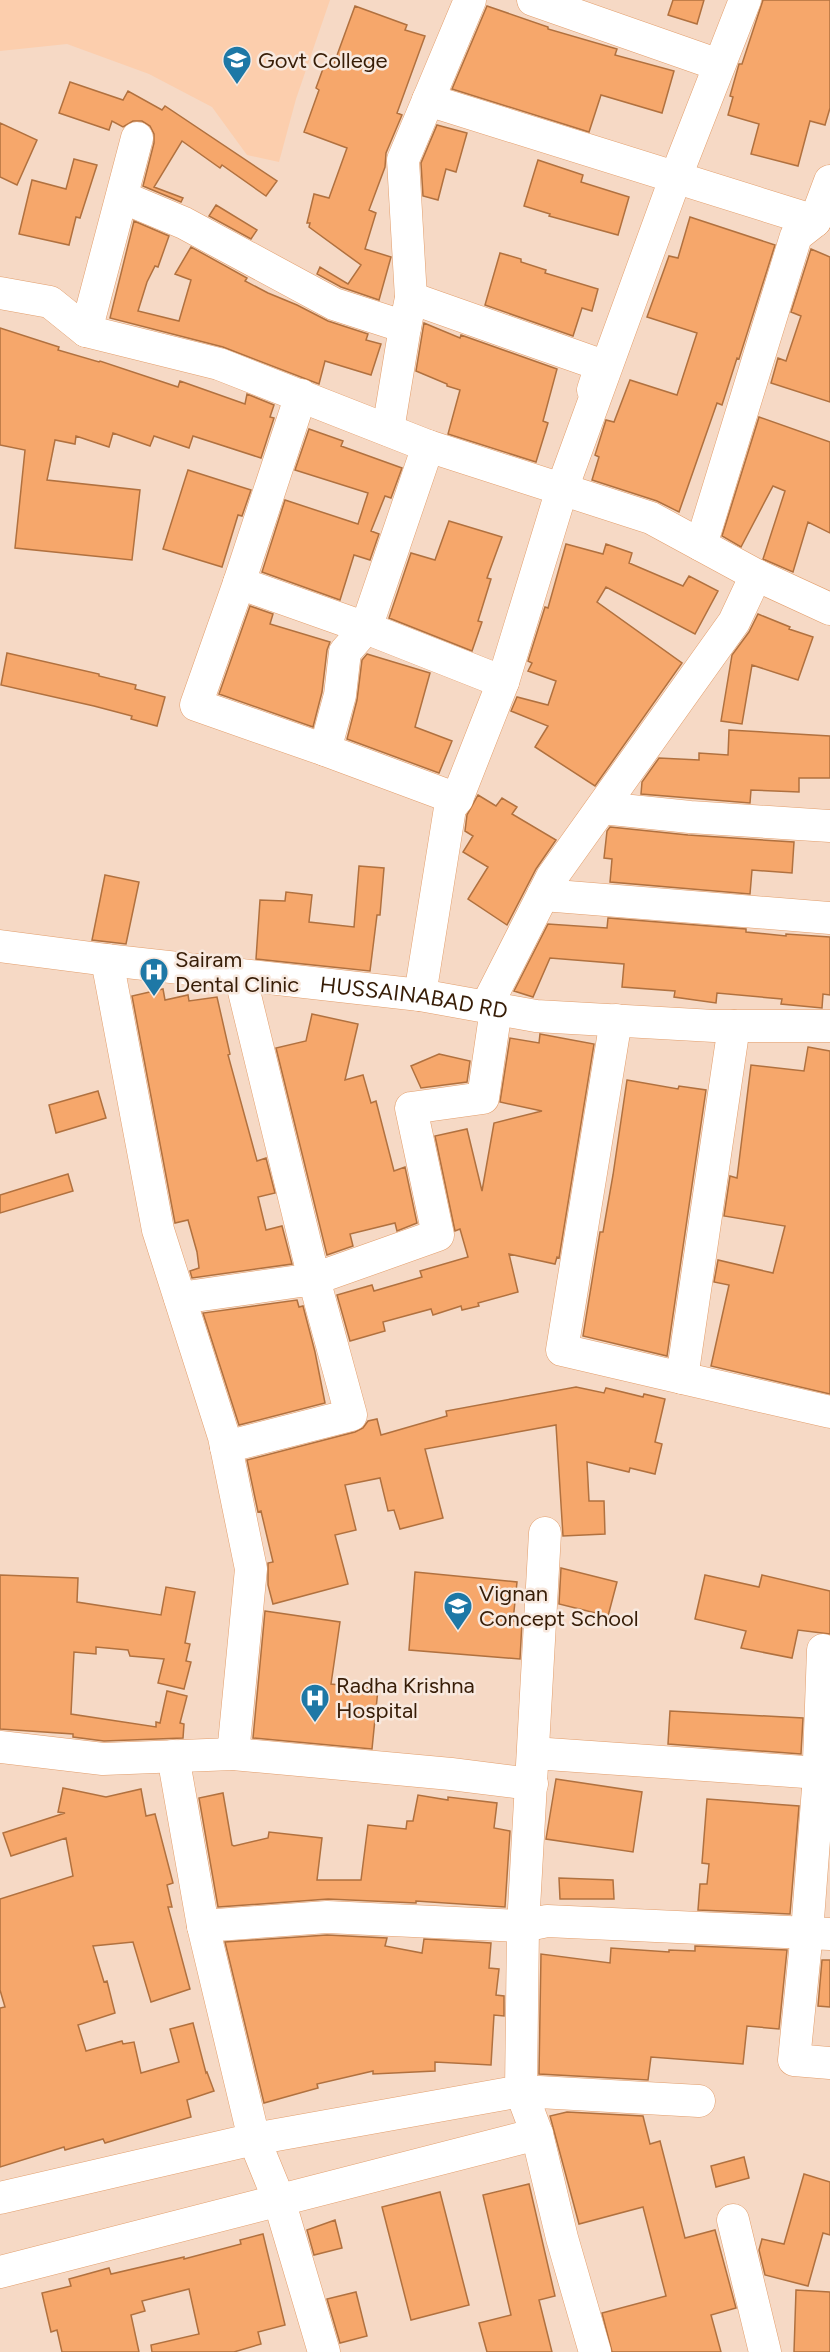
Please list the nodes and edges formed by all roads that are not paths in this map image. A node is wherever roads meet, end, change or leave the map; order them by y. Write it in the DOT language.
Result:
graph roads {
  1 [pos="470,0"];
  2 [pos="534,0"];
  3 [pos="745,0"];
  4 [pos="584,8"];
  5 [pos="719,66"];
  6 [pos="428,100"];
  7 [pos="137,138"];
  8 [pos="675,179"];
  9 [pos="830,181"];
  10 [pos="122,197"];
  11 [pos="815,221"];
  12 [pos="0,293"];
  13 [pos="408,312"];
  14 [pos="86,331"];
  15 [pos="301,395"];
  16 [pos="388,430"];
  17 [pos="428,446"];
  18 [pos="562,489"];
  19 [pos="701,545"];
  20 [pos="756,575"];
  21 [pos="239,583"];
  22 [pos="830,609"];
  23 [pos="366,628"];
  24 [pos="503,682"];
  25 [pos="325,750"];
  26 [pos="457,799"];
  27 [pos="602,808"];
  28 [pos="830,826"];
  29 [pos="543,895"];
  30 [pos="830,918"];
  31 [pos="0,946"];
  32 [pos="107,960"];
  33 [pos="240,975"];
  34 [pos="420,994"];
  35 [pos="491,1008"];
  36 [pos="616,1020"];
  37 [pos="734,1026"];
  38 [pos="830,1026"];
  39 [pos="314,1278"];
  40 [pos="180,1298"];
  41 [pos="682,1378"];
  42 [pos="830,1412"];
  43 [pos="226,1447"];
  44 [pos="544,1533"];
  45 [pos="823,1650"];
  46 [pos="0,1747"];
  47 [pos="533,1753"];
  48 [pos="232,1754"];
  49 [pos="173,1756"];
  50 [pos="532,1784"];
  51 [pos="822,1784"];
  52 [pos="203,1926"];
  53 [pos="523,1926"];
  54 [pos="818,1933"];
  55 [pos="830,2063"];
  56 [pos="520,2091"];
  57 [pos="699,2101"];
  58 [pos="537,2134"];
  59 [pos="254,2139"];
  60 [pos="0,2198"];
  61 [pos="279,2200"];
  62 [pos="733,2220"];
  63 [pos="0,2272"];
  64 [pos="324,2352"];
  65 [pos="595,2352"];
  66 [pos="765,2352"];
  1 -- 6 [label="street"];
  2 -- 4 [label="street"];
  3 -- 5 [label="street"];
  4 -- 5 [label="street"];
  5 -- 8 [label="street"];
  6 -- 8 [label="street"];
  6 -- 13 [label="street"];
  7 -- 10 [label="street"];
  8 -- 11 [label="street"];
  8 -- 18 [label="street"];
  9 -- 11 [label="street"];
  10 -- 13 [label="street"];
  10 -- 14 [label="street"];
  11 -- 19 [label="street"];
  12 -- 14 [label="street"];
  13 -- 16 [label="street"];
  13 -- 18 [label="street"];
  14 -- 15 [label="street"];
  15 -- 16 [label="street"];
  15 -- 21 [label="street"];
  16 -- 17 [label="street"];
  17 -- 18 [label="street"];
  17 -- 23 [label="street"];
  18 -- 19 [label="street"];
  18 -- 24 [label="street"];
  19 -- 20 [label="street"];
  20 -- 22 [label="street"];
  20 -- 27 [label="street"];
  21 -- 23 [label="street"];
  21 -- 25 [label="street"];
  23 -- 24 [label="street"];
  23 -- 25 [label="street"];
  24 -- 26 [label="street"];
  25 -- 26 [label="street"];
  26 -- 34 [label="street"];
  27 -- 28 [label="street"];
  27 -- 29 [label="street"];
  29 -- 30 [label="street"];
  29 -- 35 [label="street"];
  31 -- 32 [label="street, HUSSAINABAD RD"];
  32 -- 33 [label="street, HUSSAINABAD RD"];
  32 -- 40 [label="street"];
  33 -- 34 [label="street, HUSSAINABAD RD"];
  33 -- 39 [label="street"];
  34 -- 35 [label="street, HUSSAINABAD RD"];
  35 -- 36 [label="street, HUSSAINABAD RD"];
  35 -- 39 [label="street"];
  36 -- 37 [label="street, HUSSAINABAD RD"];
  36 -- 41 [label="street"];
  37 -- 38 [label="street, HUSSAINABAD RD"];
  37 -- 41 [label="street"];
  39 -- 40 [label="street"];
  39 -- 43 [label="street"];
  40 -- 43 [label="street"];
  41 -- 42 [label="street"];
  43 -- 48 [label="street"];
  44 -- 47 [label="street"];
  45 -- 51 [label="street"];
  46 -- 49 [label="street"];
  47 -- 50 [label="street"];
  47 -- 51 [label="street"];
  48 -- 49 [label="street"];
  48 -- 50 [label="street"];
  49 -- 52 [label="street"];
  50 -- 53 [label="street"];
  51 -- 54 [label="street"];
  52 -- 53 [label="street"];
  52 -- 59 [label="street"];
  53 -- 54 [label="street"];
  53 -- 56 [label="street"];
  54 -- 55 [label="street"];
  56 -- 57 [label="street"];
  56 -- 58 [label="street"];
  56 -- 59 [label="street"];
  58 -- 61 [label="street"];
  58 -- 65 [label="street"];
  59 -- 60 [label="street"];
  59 -- 61 [label="street"];
  61 -- 63 [label="street"];
  61 -- 64 [label="street"];
  62 -- 66 [label="street"];
}
